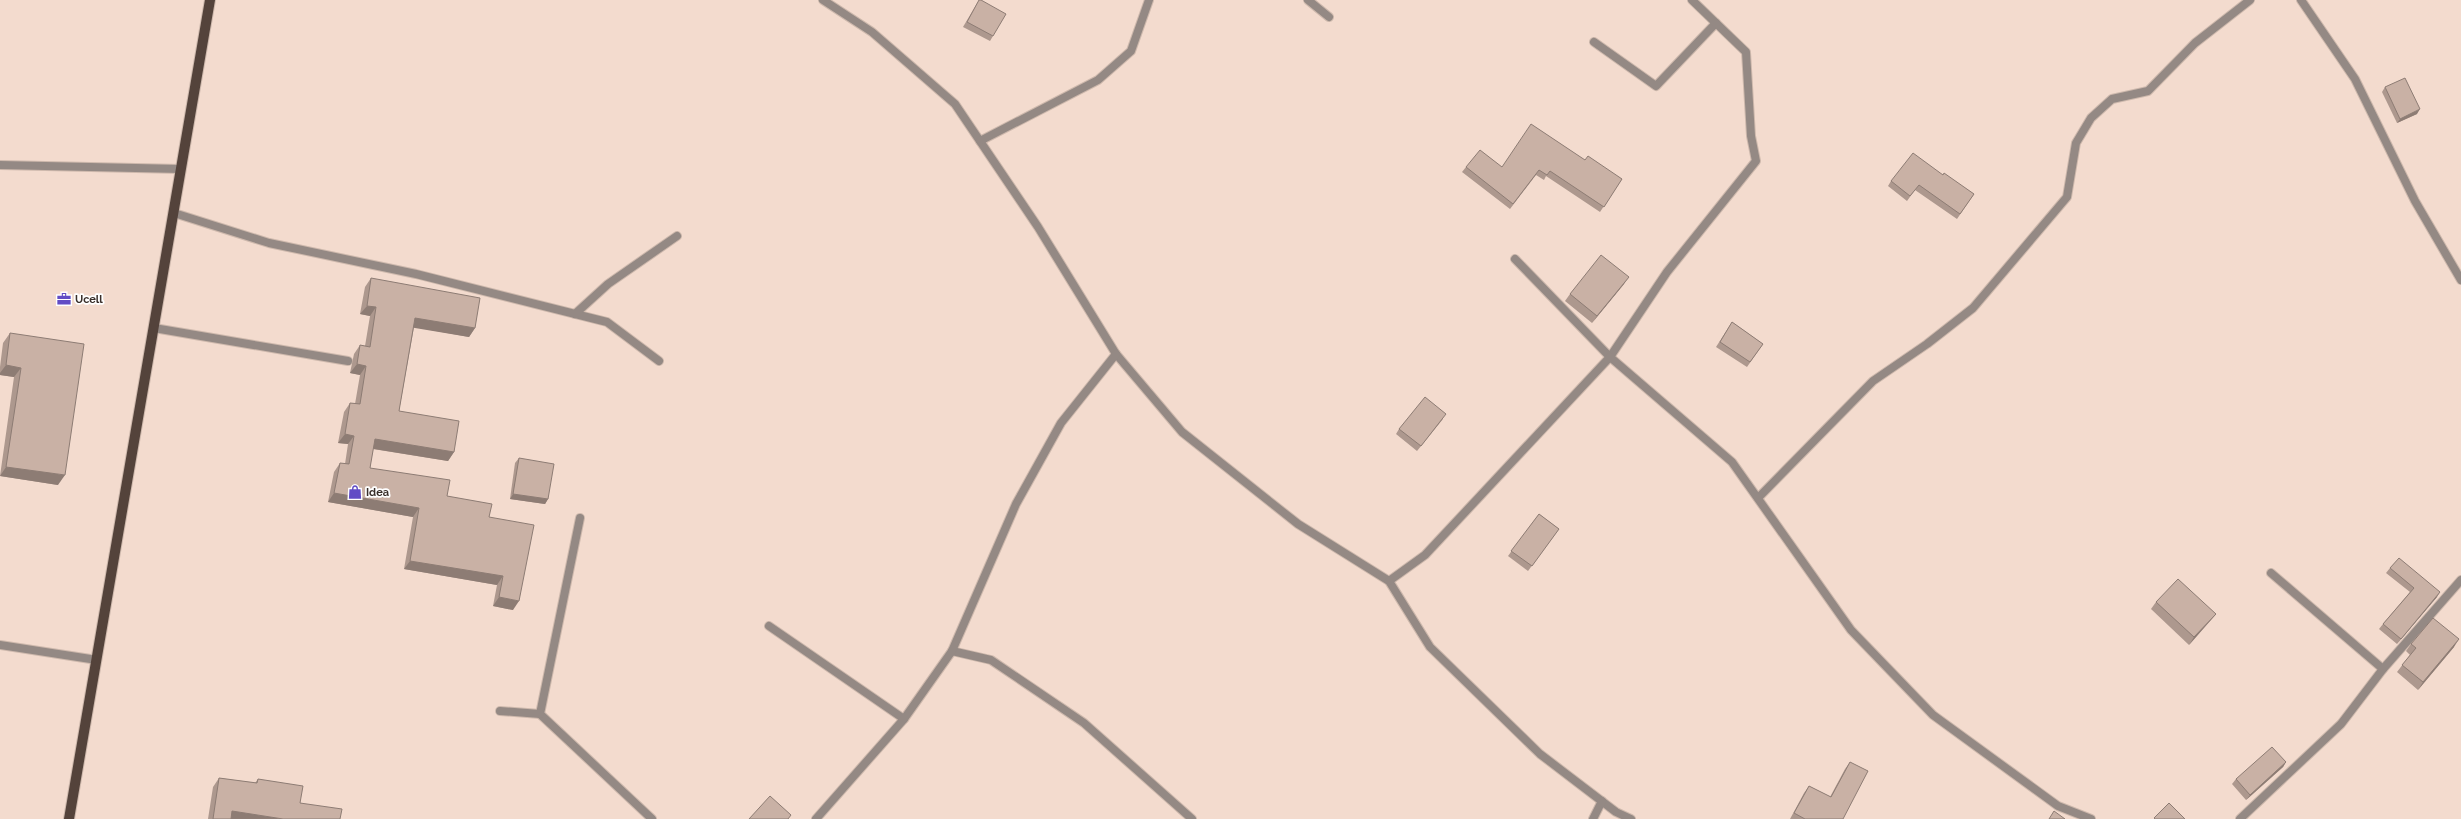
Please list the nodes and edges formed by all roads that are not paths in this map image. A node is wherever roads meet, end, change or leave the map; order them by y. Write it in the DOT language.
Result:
graph roads {
  1 [pos="210,0"];
  2 [pos="823,0"];
  3 [pos="1149,0"];
  4 [pos="1308,0"];
  5 [pos="1692,0"];
  6 [pos="2250,0"];
  7 [pos="2301,0"];
  8 [pos="1329,17"];
  9 [pos="1716,23"];
  10 [pos="1594,42"];
  11 [pos="980,140"];
  12 [pos="0,165"];
  13 [pos="181,169"];
  14 [pos="174,213"];
  15 [pos="676,236"];
  16 [pos="1515,259"];
  17 [pos="2461,280"];
  18 [pos="575,314"];
  19 [pos="154,328"];
  20 [pos="1116,354"];
  21 [pos="1610,357"];
  22 [pos="348,361"];
  23 [pos="659,361"];
  24 [pos="1758,498"];
  25 [pos="580,518"];
  26 [pos="2271,573"];
  27 [pos="2461,580"];
  28 [pos="1389,581"];
  29 [pos="769,626"];
  30 [pos="0,644"];
  31 [pos="952,651"];
  32 [pos="97,660"];
  33 [pos="2384,670"];
  34 [pos="500,711"];
  35 [pos="540,714"];
  36 [pos="904,719"];
  37 [pos="1602,801"];
  38 [pos="69,819"];
  39 [pos="652,819"];
  40 [pos="816,819"];
  41 [pos="1192,819"];
  42 [pos="1593,819"];
  43 [pos="1631,819"];
  44 [pos="2091,819"];
  45 [pos="2240,819"];
  1 -- 13 [label="main road"];
  2 -- 11 [label="street"];
  3 -- 11 [label="street"];
  4 -- 8 [label="street"];
  5 -- 9 [label="street"];
  6 -- 24 [label="street"];
  7 -- 17 [label="street"];
  9 -- 10 [label="street"];
  9 -- 21 [label="street"];
  11 -- 20 [label="street"];
  12 -- 13 [label="street"];
  13 -- 14 [label="main road"];
  14 -- 18 [label="street"];
  14 -- 19 [label="main road"];
  15 -- 18 [label="street"];
  16 -- 21 [label="street"];
  18 -- 23 [label="street"];
  19 -- 22 [label="street"];
  19 -- 32 [label="main road"];
  20 -- 28 [label="street"];
  20 -- 31 [label="street"];
  21 -- 24 [label="street"];
  21 -- 28 [label="street"];
  24 -- 44 [label="street"];
  25 -- 35 [label="street"];
  26 -- 33 [label="street"];
  27 -- 33 [label="street"];
  28 -- 37 [label="street"];
  29 -- 36 [label="street"];
  30 -- 32 [label="street"];
  31 -- 36 [label="street"];
  31 -- 41 [label="street"];
  32 -- 38 [label="main road"];
  33 -- 45 [label="street"];
  34 -- 35 [label="street"];
  35 -- 39 [label="street"];
  36 -- 40 [label="street"];
  37 -- 42 [label="street"];
  37 -- 43 [label="street"];
}
